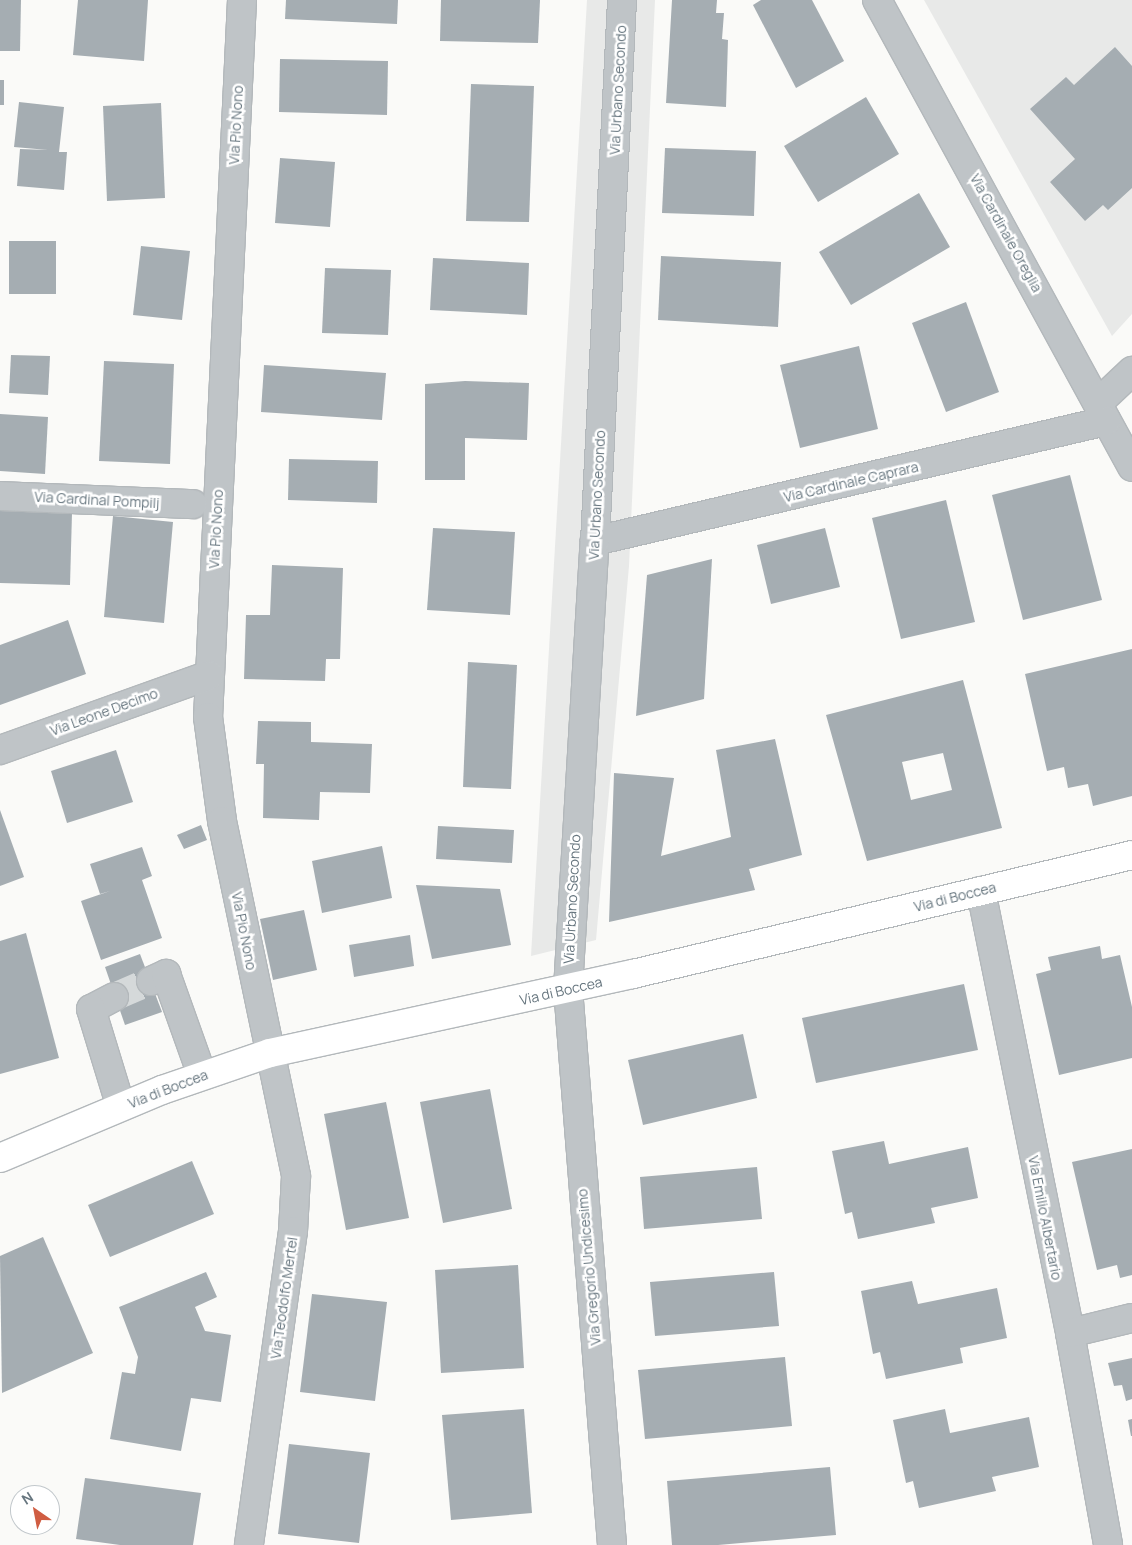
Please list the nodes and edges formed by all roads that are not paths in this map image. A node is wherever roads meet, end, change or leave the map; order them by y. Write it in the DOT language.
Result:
graph roads {
  1 [pos="242,0"];
  2 [pos="622,0"];
  3 [pos="877,0"];
  4 [pos="1132,371"];
  5 [pos="1102,412"];
  6 [pos="1132,467"];
  7 [pos="0,496"];
  8 [pos="193,504"];
  9 [pos="595,541"];
  10 [pos="209,675"];
  11 [pos="0,750"];
  12 [pos="1132,855"];
  13 [pos="981,891"];
  14 [pos="151,982"];
  15 [pos="568,989"];
  16 [pos="114,997"];
  17 [pos="270,1053"];
  18 [pos="202,1075"];
  19 [pos="121,1107"];
  20 [pos="0,1158"];
  21 [pos="1132,1318"];
  22 [pos="1070,1333"];
  23 [pos="250,1545"];
  24 [pos="612,1545"];
  25 [pos="1108,1545"];
  1 -- 10 [label="street, Via Pio Nono"];
  2 -- 9 [label="street, Via Urbano Secondo"];
  3 -- 5 [label="street, Via Cardinale Oreglia"];
  4 -- 5 [label="street"];
  5 -- 6 [label="street, Via Cardinale Oreglia"];
  5 -- 9 [label="street, Via Cardinale Caprara"];
  7 -- 8 [label="street, Via Cardinal Pompilj"];
  9 -- 15 [label="street, Via Urbano Secondo"];
  10 -- 11 [label="street, Via Leone Decimo"];
  10 -- 17 [label="street, Via Pio Nono"];
  12 -- 13 [label="main road, Via di Boccea"];
  13 -- 15 [label="main road, Via di Boccea"];
  13 -- 22 [label="street, Via Emilio Albertario"];
  14 -- 18 [label="street"];
  15 -- 17 [label="main road, Via di Boccea"];
  15 -- 24 [label="street, Via Gregorio Undicesimo"];
  16 -- 19 [label="street"];
  17 -- 18 [label="main road, Via di Boccea"];
  17 -- 23 [label="street, Via Teodolfo Mertel"];
  18 -- 19 [label="main road, Via di Boccea"];
  19 -- 20 [label="main road, Via di Boccea"];
  21 -- 22 [label="street"];
  22 -- 25 [label="street, Via Emilio Albertario"];
}
